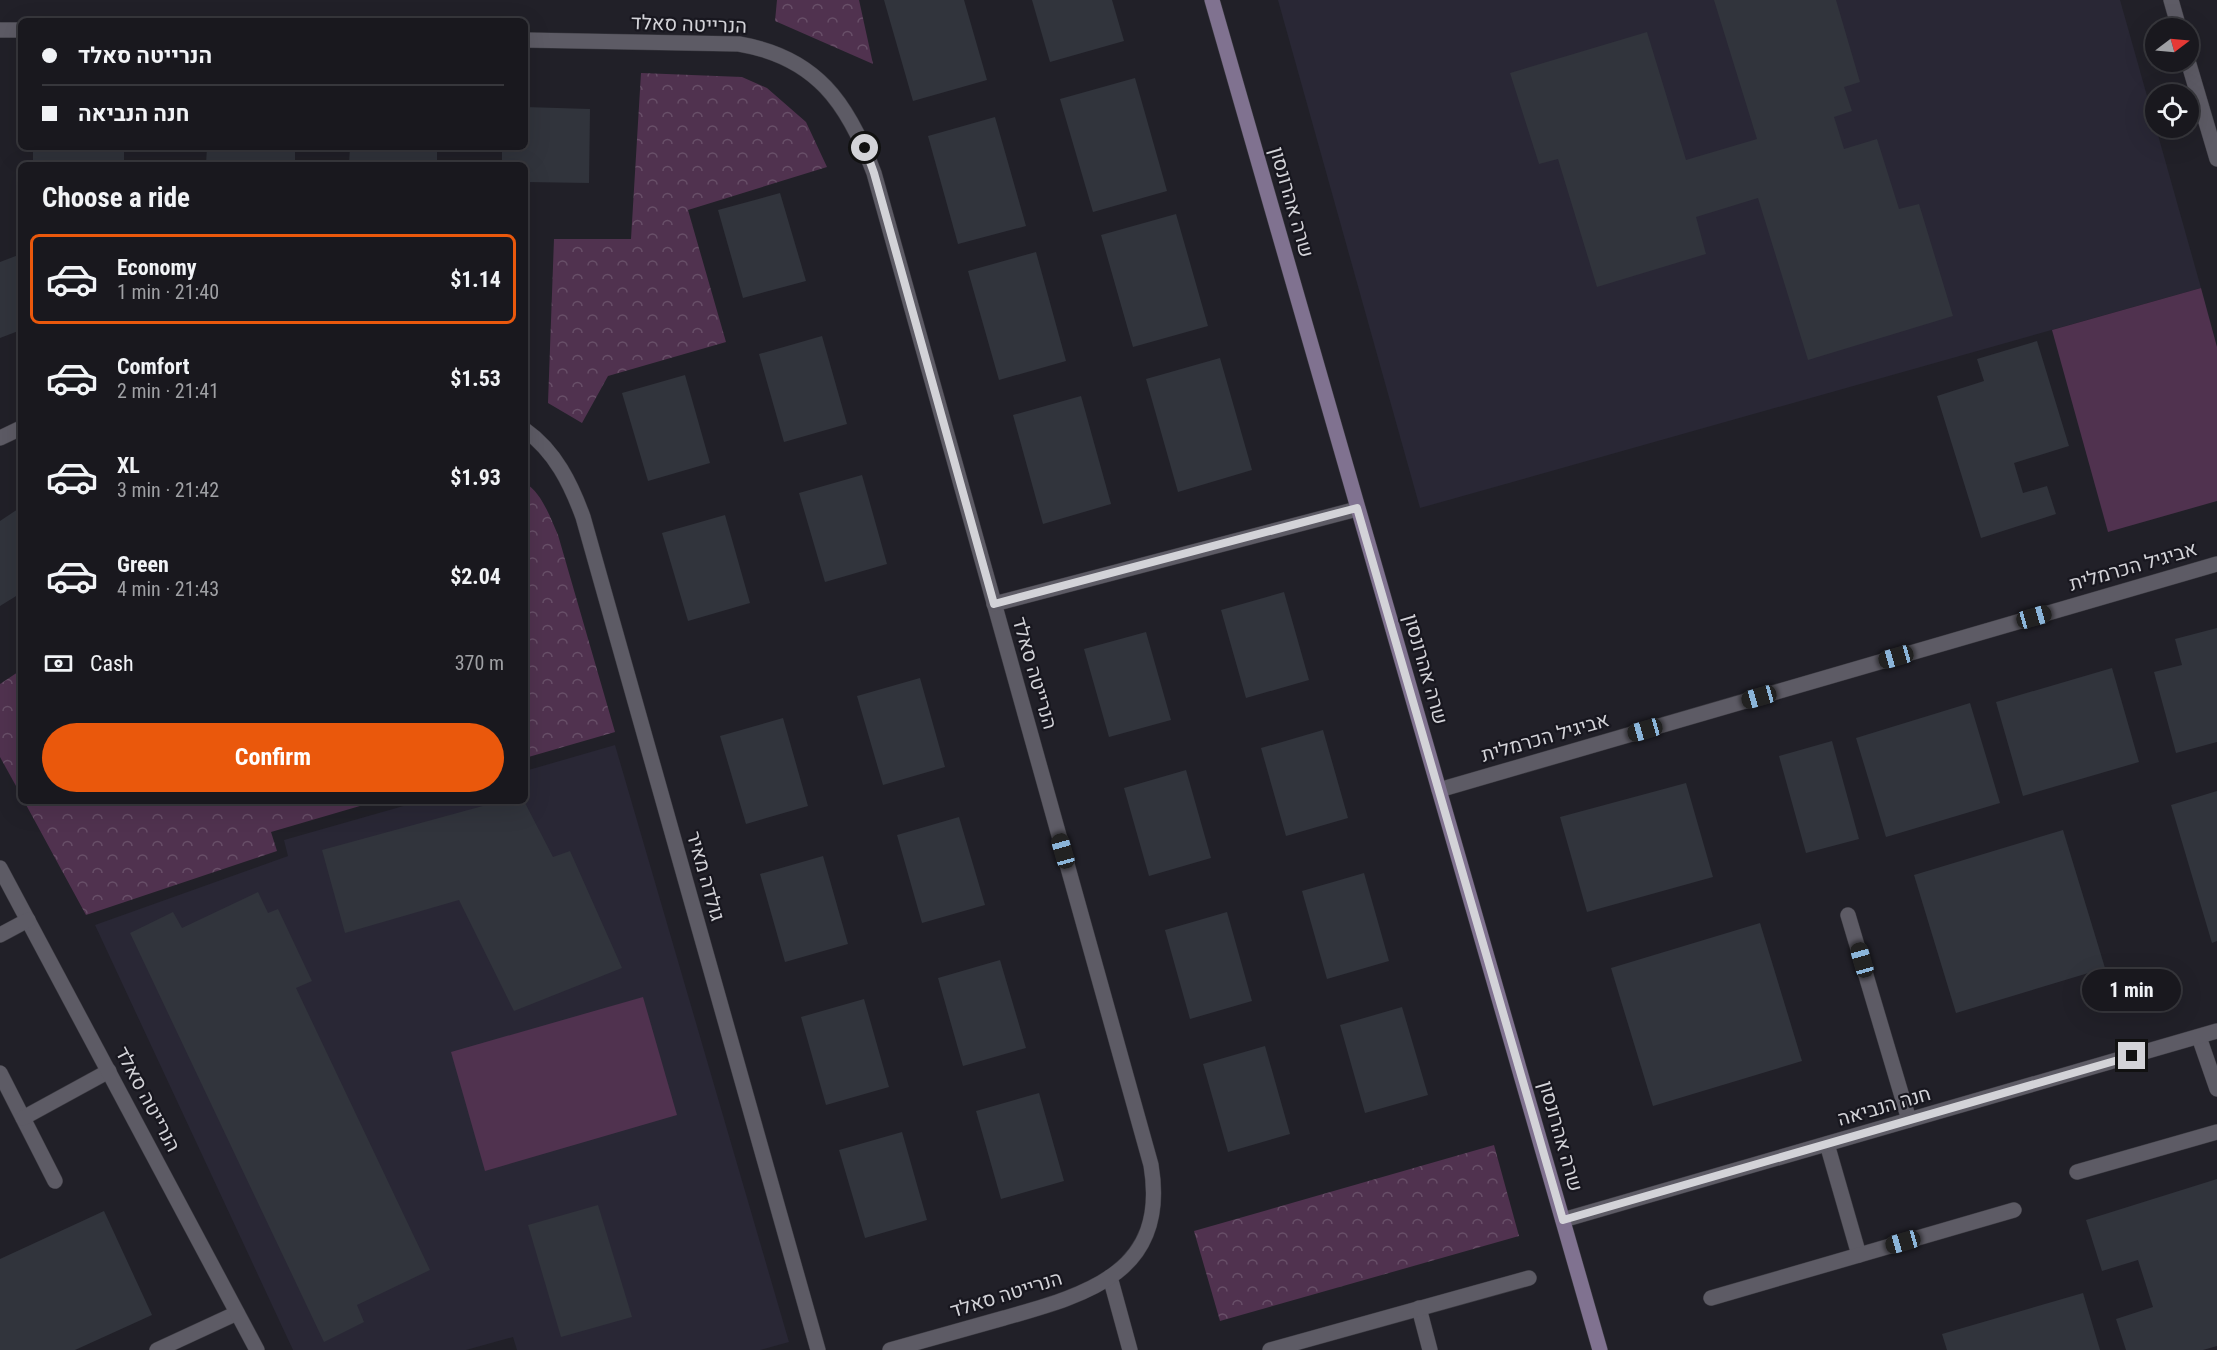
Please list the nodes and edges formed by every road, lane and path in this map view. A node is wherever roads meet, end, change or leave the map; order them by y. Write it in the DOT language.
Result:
graph roads {
  1 [pos="1212,0"];
  2 [pos="2171,0"];
  3 [pos="2176,18"];
  4 [pos="0,30"];
  5 [pos="18,30"];
  6 [pos="528,40"];
  7 [pos="2191,72"];
  8 [pos="2217,159"];
  9 [pos="18,429"];
  10 [pos="528,432"];
  11 [pos="0,438"];
  12 [pos="1357,508"];
  13 [pos="2217,564"];
  14 [pos="994,604"];
  15 [pos="1438,790"];
  16 [pos="0,868"];
  17 [pos="1848,915"];
  18 [pos="28,920"];
  19 [pos="0,935"];
  20 [pos="2217,1031"];
  21 [pos="2199,1037"];
  22 [pos="109,1071"];
  23 [pos="0,1073"];
  24 [pos="2217,1089"];
  25 [pos="23,1118"];
  26 [pos="1909,1120"];
  27 [pos="2217,1132"];
  28 [pos="1827,1144"];
  29 [pos="2077,1172"];
  30 [pos="55,1181"];
  31 [pos="2014,1209"];
  32 [pos="1563,1220"];
  33 [pos="1859,1255"];
  34 [pos="1110,1277"];
  35 [pos="1529,1278"];
  36 [pos="1711,1298"];
  37 [pos="1419,1308"];
  38 [pos="237,1313"];
  39 [pos="157,1350"];
  40 [pos="257,1350"];
  41 [pos="818,1350"];
  42 [pos="890,1350"];
  43 [pos="1130,1350"];
  44 [pos="1270,1350"];
  45 [pos="1430,1350"];
  46 [pos="1600,1350"];
  1 -- 12 [label="street, שרה אהרונסון"];
  2 -- 3 [label="street"];
  4 -- 5 [label="street"];
  6 -- 14 [label="street, הנרייטה סאלד"];
  7 -- 8 [label="street"];
  9 -- 11 [label="street"];
  10 -- 41 [label="street, גולדה מאיר"];
  12 -- 14 [label="street"];
  12 -- 15 [label="street, שרה אהרונסון"];
  13 -- 15 [label="street, אביגיל הכרמלית"];
  14 -- 34 [label="street, הנרייטה סאלד"];
  15 -- 32 [label="street, שרה אהרונסון"];
  16 -- 18 [label="street, הנרייטה סאלד"];
  17 -- 26 [label="street"];
  18 -- 19 [label="street"];
  18 -- 22 [label="street, הנרייטה סאלד"];
  20 -- 21 [label="street, חנה הנביאה"];
  21 -- 24 [label="street"];
  21 -- 26 [label="street, חנה הנביאה"];
  22 -- 25 [label="street"];
  22 -- 38 [label="street, הנרייטה סאלד"];
  23 -- 25 [label="street"];
  25 -- 30 [label="street"];
  26 -- 28 [label="street, חנה הנביאה"];
  27 -- 29 [label="street"];
  28 -- 32 [label="street, חנה הנביאה"];
  28 -- 33 [label="street"];
  31 -- 33 [label="street"];
  32 -- 46 [label="street, שרה אהרונסון"];
  33 -- 36 [label="street"];
  34 -- 42 [label="street, הנרייטה סאלד"];
  34 -- 43 [label="street"];
  35 -- 37 [label="street"];
  37 -- 44 [label="street"];
  37 -- 45 [label="street"];
  38 -- 39 [label="street"];
  38 -- 40 [label="street, הנרייטה סאלד"];
}
